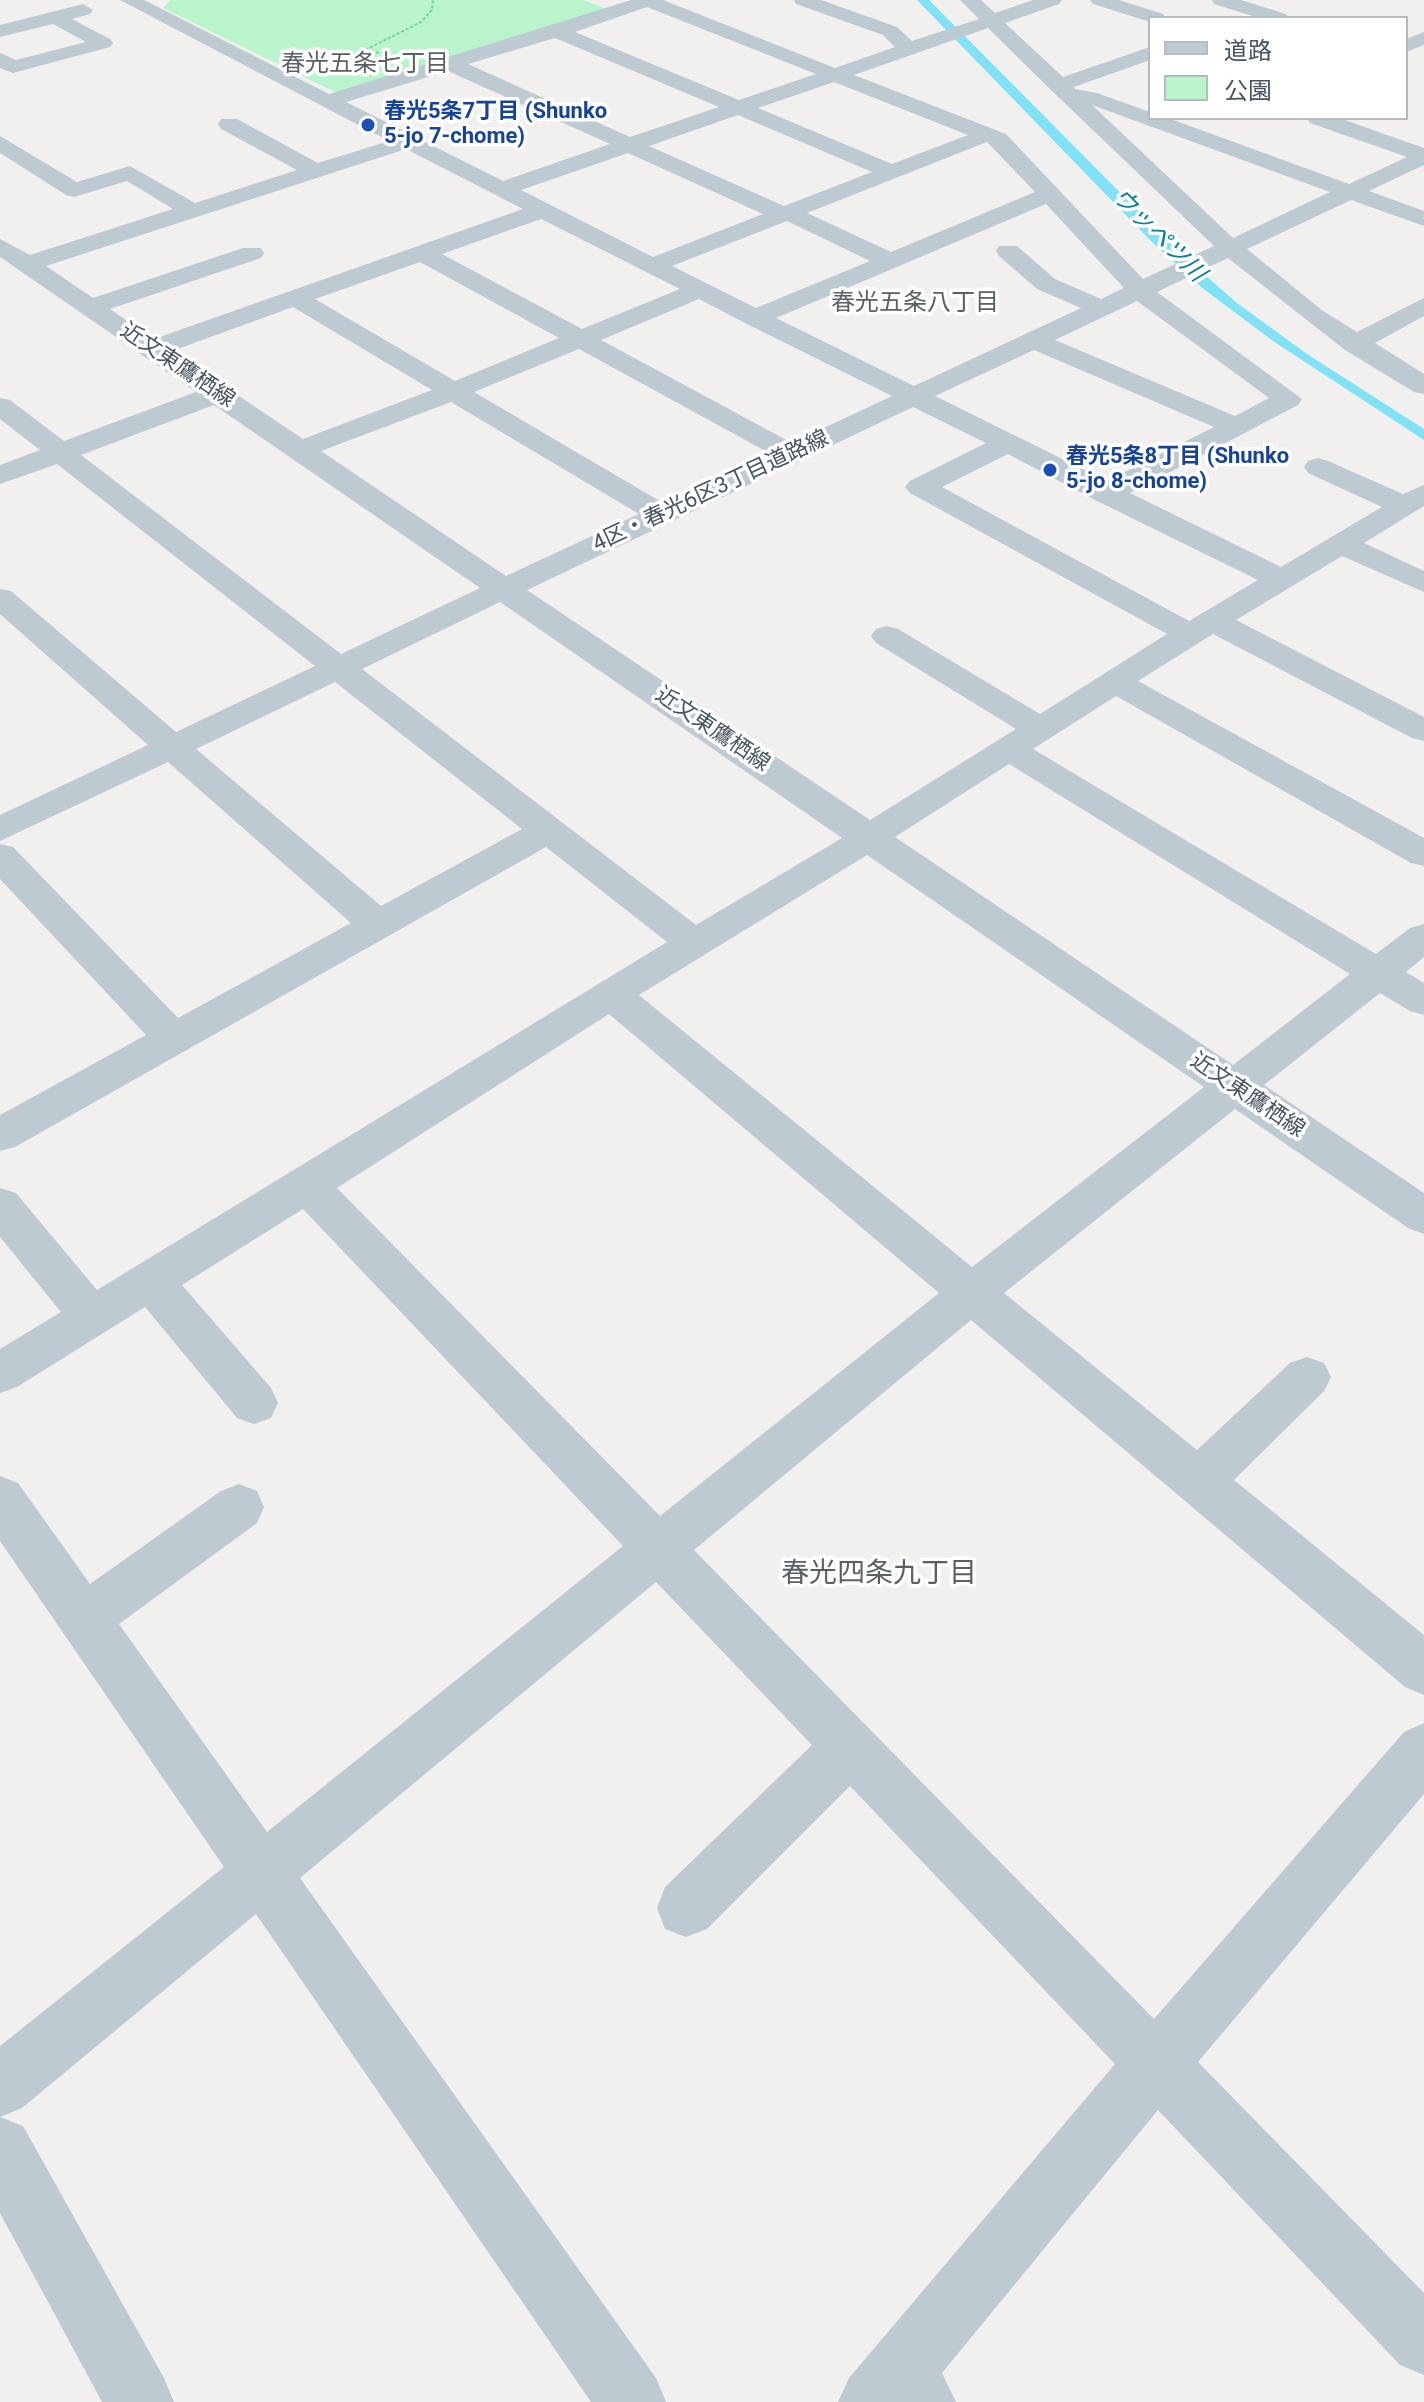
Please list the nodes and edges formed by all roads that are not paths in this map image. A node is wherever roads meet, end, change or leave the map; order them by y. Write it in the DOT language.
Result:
graph roads {
  1 [pos="599,0"];
  2 [pos="646,0"];
  3 [pos="803,0"];
  4 [pos="970,0"];
  5 [pos="1052,0"];
  6 [pos="1100,0"];
  7 [pos="1221,0"];
  8 [pos="1289,0"];
  9 [pos="115,2"];
  10 [pos="625,10"];
  11 [pos="1251,15"];
  12 [pos="1150,16"];
  13 [pos="55,17"];
  14 [pos="984,23"];
  15 [pos="0,31"];
  16 [pos="556,31"];
  17 [pos="915,46"];
  18 [pos="1148,54"];
  19 [pos="0,59"];
  20 [pos="450,64"];
  21 [pos="1116,65"];
  22 [pos="834,73"];
  23 [pos="1148,75"];
  24 [pos="1062,90"];
  25 [pos="327,101"];
  26 [pos="736,107"];
  27 [pos="1148,119"];
  28 [pos="1150,120"];
  29 [pos="1324,120"];
  30 [pos="1226,122"];
  31 [pos="229,124"];
  32 [pos="989,134"];
  33 [pos="1192,136"];
  34 [pos="407,142"];
  35 [pos="0,143"];
  36 [pos="1118,144"];
  37 [pos="628,145"];
  38 [pos="1424,156"];
  39 [pos="316,171"];
  40 [pos="892,172"];
  41 [pos="501,189"];
  42 [pos="1348,193"];
  43 [pos="1051,194"];
  44 [pos="543,210"];
  45 [pos="192,211"];
  46 [pos="786,214"];
  47 [pos="1424,219"];
  48 [pos="0,246"];
  49 [pos="1008,251"];
  50 [pos="1223,251"];
  51 [pos="252,253"];
  52 [pos="422,253"];
  53 [pos="889,260"];
  54 [pos="27,264"];
  55 [pos="654,265"];
  56 [pos="700,290"];
  57 [pos="1146,290"];
  58 [pos="295,298"];
  59 [pos="1424,306"];
  60 [pos="90,307"];
  61 [pos="1104,309"];
  62 [pos="754,318"];
  63 [pos="580,338"];
  64 [pos="1036,341"];
  65 [pos="1354,344"];
  66 [pos="151,349"];
  67 [pos="1424,386"];
  68 [pos="454,391"];
  69 [pos="217,394"];
  70 [pos="915,397"];
  71 [pos="0,406"];
  72 [pos="1236,426"];
  73 [pos="1006,444"];
  74 [pos="301,449"];
  75 [pos="60,453"];
  76 [pos="791,454"];
  77 [pos="1318,467"];
  78 [pos="0,475"];
  79 [pos="1105,494"];
  80 [pos="1414,500"];
  81 [pos="664,516"];
  82 [pos="1342,544"];
  83 [pos="1281,579"];
  84 [pos="1424,583"];
  85 [pos="505,588"];
  86 [pos="0,598"];
  87 [pos="1202,627"];
  88 [pos="887,636"];
  89 [pos="340,668"];
  90 [pos="1117,683"];
  91 [pos="1041,729"];
  92 [pos="1424,731"];
  93 [pos="172,748"];
  94 [pos="1009,749"];
  95 [pos="0,829"];
  96 [pos="548,830"];
  97 [pos="870,837"];
  98 [pos="1424,854"];
  99 [pos="0,856"];
  100 [pos="379,926"];
  101 [pos="1424,937"];
  102 [pos="694,943"];
  103 [pos="1380,973"];
  104 [pos="611,994"];
  105 [pos="1424,1001"];
  106 [pos="173,1038"];
  107 [pos="1233,1087"];
  108 [pos="0,1135"];
  109 [pos="307,1185"];
  110 [pos="0,1205"];
  111 [pos="1424,1216"];
  112 [pos="150,1280"];
  113 [pos="973,1292"];
  114 [pos="91,1316"];
  115 [pos="0,1373"];
  116 [pos="1307,1377"];
  117 [pos="254,1403"];
  118 [pos="1199,1481"];
  119 [pos="0,1499"];
  120 [pos="239,1507"];
  121 [pos="659,1549"];
  122 [pos="83,1619"];
  123 [pos="1424,1669"];
  124 [pos="850,1747"];
  125 [pos="1424,1751"];
  126 [pos="259,1872"];
  127 [pos="686,1908"];
  128 [pos="1155,2065"];
  129 [pos="0,2086"];
  130 [pos="0,2149"];
  131 [pos="1424,2341"];
  132 [pos="898,2392"];
  133 [pos="140,2402"];
  134 [pos="632,2402"];
  1 -- 10 [label="street"];
  2 -- 10 [label="street"];
  2 -- 22 [label="street"];
  3 -- 17 [label="street"];
  4 -- 14 [label="street"];
  5 -- 14 [label="street"];
  6 -- 12 [label="street"];
  7 -- 11 [label="street"];
  8 -- 11 [label="street"];
  9 -- 13 [label="street"];
  9 -- 25 [label="street"];
  10 -- 16 [label="street"];
  13 -- 15 [label="street"];
  13 -- 19 [label="street"];
  14 -- 17 [label="street"];
  14 -- 24 [label="street"];
  16 -- 20 [label="street"];
  16 -- 26 [label="street"];
  17 -- 22 [label="street"];
  18 -- 21 [label="street"];
  20 -- 25 [label="street"];
  20 -- 37 [label="street"];
  21 -- 23 [label="street"];
  21 -- 24 [label="street"];
  22 -- 26 [label="street"];
  22 -- 32 [label="street"];
  24 -- 27 [label="street"];
  24 -- 36 [label="street"];
  25 -- 34 [label="street"];
  26 -- 37 [label="street"];
  26 -- 40 [label="street"];
  28 -- 33 [label="street"];
  29 -- 38 [label="street"];
  30 -- 33 [label="street"];
  31 -- 39 [label="street"];
  32 -- 40 [label="street"];
  32 -- 43 [label="street"];
  33 -- 36 [label="street"];
  33 -- 42 [label="street"];
  34 -- 39 [label="street"];
  34 -- 41 [label="street"];
  35 -- 45 [label="street"];
  36 -- 50 [label="street"];
  37 -- 41 [label="street"];
  37 -- 46 [label="street"];
  38 -- 42 [label="street, 4区・春光6区3丁目道路線"];
  39 -- 45 [label="street"];
  40 -- 46 [label="street"];
  41 -- 44 [label="street"];
  42 -- 47 [label="street"];
  42 -- 50 [label="street, 4区・春光6区3丁目道路線"];
  43 -- 53 [label="street"];
  43 -- 57 [label="street"];
  44 -- 52 [label="street"];
  44 -- 55 [label="street"];
  45 -- 54 [label="street"];
  46 -- 53 [label="street"];
  46 -- 55 [label="street"];
  48 -- 54 [label="street, 近文東鷹栖線"];
  49 -- 61 [label="street"];
  50 -- 57 [label="street, 4区・春光6区3丁目道路線"];
  50 -- 65 [label="street"];
  51 -- 60 [label="street"];
  52 -- 58 [label="street"];
  52 -- 63 [label="street"];
  53 -- 62 [label="street"];
  54 -- 60 [label="street, 近文東鷹栖線"];
  55 -- 56 [label="street"];
  56 -- 62 [label="street"];
  56 -- 63 [label="street"];
  57 -- 61 [label="street, 4区・春光6区3丁目道路線"];
  57 -- 72 [label="street"];
  58 -- 66 [label="street"];
  58 -- 68 [label="street"];
  59 -- 65 [label="street"];
  60 -- 66 [label="street, 近文東鷹栖線"];
  61 -- 64 [label="street, 4区・春光6区3丁目道路線"];
  62 -- 70 [label="street"];
  63 -- 68 [label="street"];
  63 -- 76 [label="street"];
  64 -- 70 [label="street, 4区・春光6区3丁目道路線"];
  64 -- 72 [label="street"];
  65 -- 67 [label="street"];
  66 -- 69 [label="street, 近文東鷹栖線"];
  68 -- 74 [label="street"];
  68 -- 81 [label="street"];
  69 -- 74 [label="street, 近文東鷹栖線"];
  69 -- 75 [label="street"];
  70 -- 73 [label="street"];
  70 -- 76 [label="street, 4区・春光6区3丁目道路線"];
  71 -- 75 [label="street"];
  72 -- 79 [label="street"];
  73 -- 79 [label="street"];
  73 -- 87 [label="street"];
  74 -- 85 [label="street, 近文東鷹栖線"];
  75 -- 78 [label="street"];
  75 -- 89 [label="street"];
  76 -- 81 [label="street, 4区・春光6区3丁目道路線"];
  77 -- 80 [label="street"];
  79 -- 83 [label="street"];
  80 -- 82 [label="street"];
  81 -- 85 [label="street, 4区・春光6区3丁目道路線"];
  82 -- 83 [label="street"];
  82 -- 84 [label="street"];
  83 -- 87 [label="street"];
  85 -- 89 [label="street, 4区・春光6区3丁目道路線"];
  85 -- 97 [label="street, 近文東鷹栖線"];
  86 -- 93 [label="street"];
  87 -- 90 [label="street"];
  87 -- 92 [label="street"];
  88 -- 91 [label="street"];
  89 -- 93 [label="street, 4区・春光6区3丁目道路線"];
  89 -- 96 [label="street"];
  90 -- 91 [label="street"];
  90 -- 98 [label="street"];
  91 -- 94 [label="street"];
  93 -- 95 [label="street, 4区・春光6区3丁目道路線"];
  93 -- 100 [label="street"];
  94 -- 97 [label="street"];
  94 -- 103 [label="street"];
  96 -- 100 [label="street"];
  96 -- 102 [label="street"];
  97 -- 102 [label="street"];
  97 -- 107 [label="street, 近文東鷹栖線"];
  99 -- 106 [label="street"];
  100 -- 106 [label="street"];
  101 -- 103 [label="street"];
  102 -- 104 [label="street"];
  103 -- 105 [label="street"];
  103 -- 107 [label="street"];
  104 -- 109 [label="street"];
  104 -- 113 [label="street"];
  106 -- 108 [label="street"];
  107 -- 111 [label="street, 近文東鷹栖線"];
  107 -- 113 [label="street"];
  109 -- 112 [label="street"];
  109 -- 121 [label="street"];
  110 -- 114 [label="street"];
  112 -- 114 [label="street"];
  112 -- 117 [label="street"];
  113 -- 118 [label="street"];
  113 -- 121 [label="street"];
  114 -- 115 [label="street"];
  116 -- 118 [label="street"];
  118 -- 123 [label="street"];
  119 -- 122 [label="street"];
  120 -- 122 [label="street"];
  121 -- 124 [label="street"];
  121 -- 126 [label="street"];
  122 -- 126 [label="street"];
  124 -- 127 [label="street"];
  124 -- 128 [label="street"];
  125 -- 128 [label="street"];
  126 -- 129 [label="street"];
  126 -- 134 [label="street"];
  128 -- 131 [label="street"];
  128 -- 132 [label="street"];
  130 -- 133 [label="street"];
}
